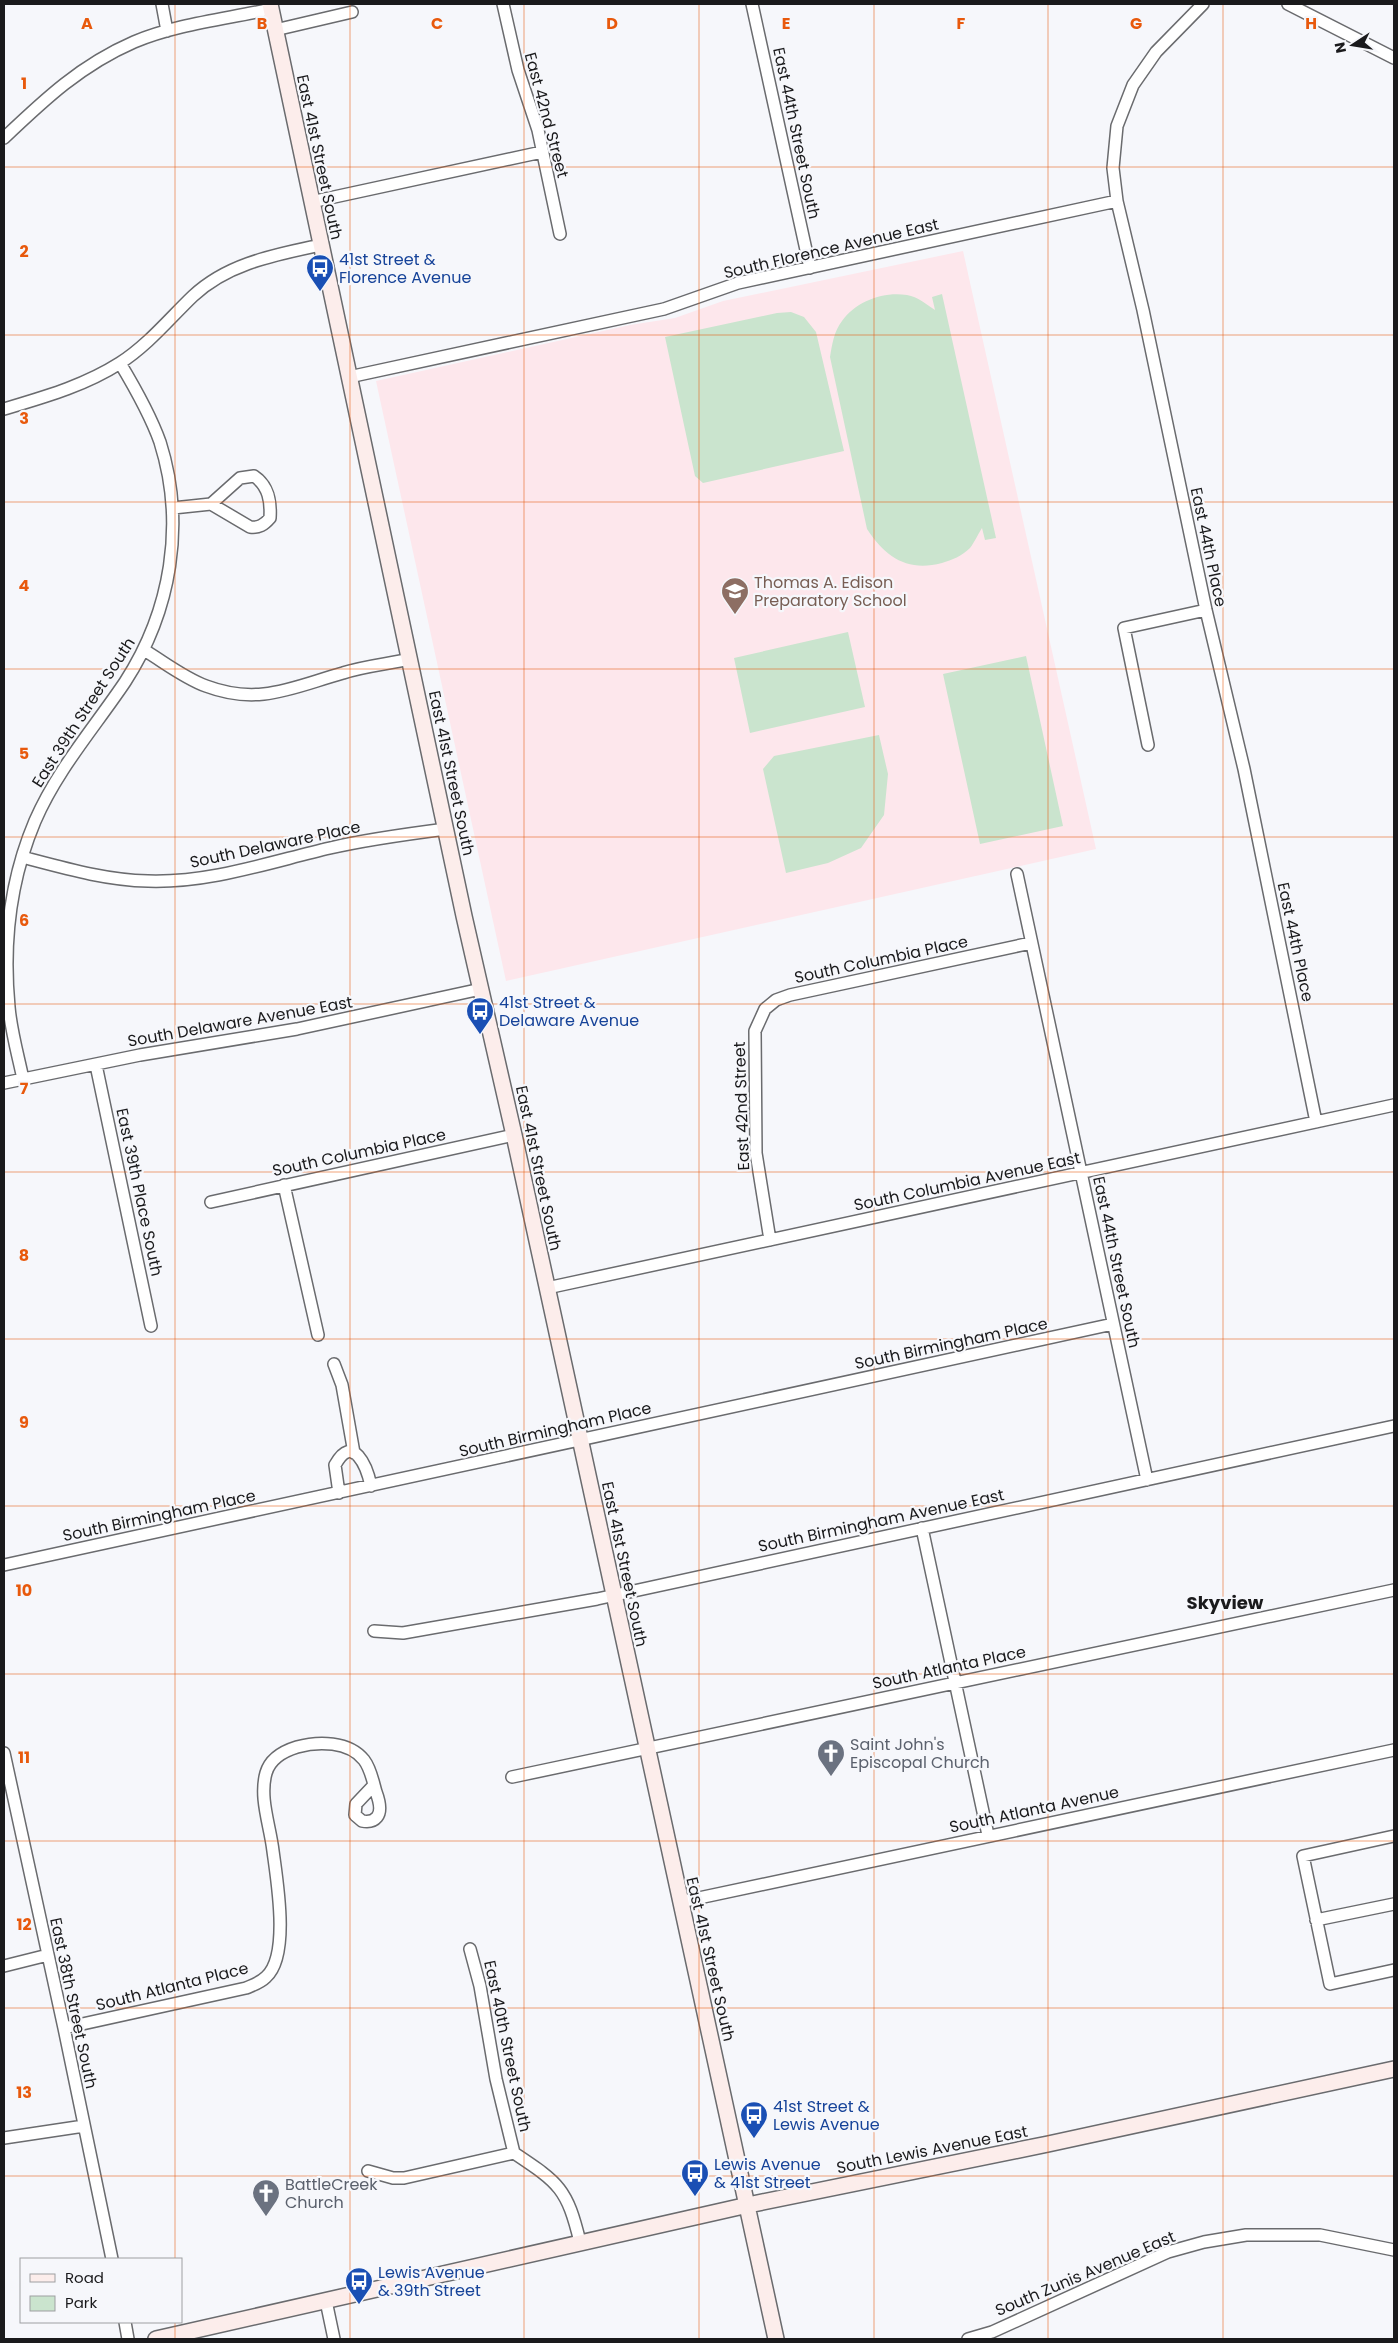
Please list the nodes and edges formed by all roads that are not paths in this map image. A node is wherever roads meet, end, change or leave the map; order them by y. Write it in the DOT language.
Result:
graph roads {
  1 [pos="162,4"];
  2 [pos="503,4"];
  3 [pos="752,4"];
  4 [pos="1203,4"];
  5 [pos="1288,4"];
  6 [pos="270,6"];
  7 [pos="352,12"];
  8 [pos="275,30"];
  9 [pos="167,31"];
  10 [pos="1394,58"];
  11 [pos="4,138"];
  12 [pos="542,152"];
  13 [pos="1117,201"];
  14 [pos="311,202"];
  15 [pos="560,234"];
  16 [pos="321,245"];
  17 [pos="810,268"];
  18 [pos="120,363"];
  19 [pos="349,377"];
  20 [pos="4,408"];
  21 [pos="212,504"];
  22 [pos="173,508"];
  23 [pos="1206,610"];
  24 [pos="144,650"];
  25 [pos="410,659"];
  26 [pos="1148,745"];
  27 [pos="446,829"];
  28 [pos="22,857"];
  29 [pos="1017,874"];
  30 [pos="1031,943"];
  31 [pos="481,989"];
  32 [pos="755,1031"];
  33 [pos="96,1065"];
  34 [pos="23,1079"];
  35 [pos="4,1083"];
  36 [pos="1394,1105"];
  37 [pos="1316,1122"];
  38 [pos="514,1135"];
  39 [pos="1082,1173"];
  40 [pos="284,1185"];
  41 [pos="211,1202"];
  42 [pos="770,1240"];
  43 [pos="547,1288"];
  44 [pos="1113,1324"];
  45 [pos="151,1326"];
  46 [pos="318,1335"];
  47 [pos="334,1364"];
  48 [pos="1394,1426"];
  49 [pos="580,1440"];
  50 [pos="354,1453"];
  51 [pos="1147,1480"];
  52 [pos="372,1486"];
  53 [pos="339,1493"];
  54 [pos="922,1528"];
  55 [pos="4,1565"];
  56 [pos="1394,1590"];
  57 [pos="614,1595"];
  58 [pos="374,1631"];
  59 [pos="955,1682"];
  60 [pos="647,1748"];
  61 [pos="1394,1750"];
  62 [pos="4,1753"];
  63 [pos="512,1776"];
  64 [pos="374,1785"];
  65 [pos="988,1835"];
  66 [pos="1394,1836"];
  67 [pos="680,1902"];
  68 [pos="1394,1904"];
  69 [pos="1316,1920"];
  70 [pos="470,1949"];
  71 [pos="48,1955"];
  72 [pos="4,1966"];
  73 [pos="1394,1971"];
  74 [pos="64,2028"];
  75 [pos="1394,2069"];
  76 [pos="84,2126"];
  77 [pos="4,2138"];
  78 [pos="514,2153"];
  79 [pos="368,2171"];
  80 [pos="748,2205"];
  81 [pos="580,2242"];
  82 [pos="1394,2250"];
  83 [pos="112,2258"];
  84 [pos="326,2301"];
  85 [pos="125,2323"];
  86 [pos="995,2335"];
  87 [pos="128,2339"];
  88 [pos="156,2339"];
  89 [pos="334,2339"];
  90 [pos="776,2339"];
  91 [pos="968,2339"];
  1 -- 9 [label="street"];
  2 -- 12 [label="street, East 42nd Street"];
  3 -- 17 [label="street, East 44th Street South"];
  4 -- 13 [label="street, East 44th Place"];
  5 -- 10 [label="street"];
  6 -- 8 [label="main road, East 41st Street South"];
  6 -- 9 [label="street"];
  7 -- 8 [label="street"];
  8 -- 14 [label="main road, East 41st Street South"];
  9 -- 11 [label="street"];
  12 -- 14 [label="street"];
  12 -- 15 [label="street, East 42nd Street"];
  13 -- 17 [label="street, South Florence Avenue East"];
  13 -- 23 [label="street, East 44th Place"];
  14 -- 16 [label="main road, East 41st Street South"];
  16 -- 18 [label="street"];
  16 -- 19 [label="main road, East 41st Street South"];
  17 -- 19 [label="street, South Florence Avenue East"];
  18 -- 20 [label="street"];
  18 -- 22 [label="street, East 39th Street South"];
  19 -- 25 [label="main road, East 41st Street South"];
  21 -- 21 [label="street"];
  21 -- 22 [label="street"];
  22 -- 24 [label="street, East 39th Street South"];
  23 -- 26 [label="street"];
  23 -- 37 [label="street, East 44th Place"];
  24 -- 25 [label="street"];
  24 -- 28 [label="street, East 39th Street South"];
  25 -- 27 [label="main road, East 41st Street South"];
  27 -- 28 [label="street, South Delaware Place"];
  27 -- 31 [label="main road, East 41st Street South"];
  28 -- 34 [label="street, East 39th Street South"];
  29 -- 30 [label="street, East 44th Street South"];
  30 -- 32 [label="street, South Columbia Place"];
  30 -- 39 [label="street, East 44th Street South"];
  31 -- 33 [label="street, South Delaware Avenue East"];
  31 -- 38 [label="main road, East 41st Street South"];
  32 -- 42 [label="street, East 42nd Street"];
  33 -- 34 [label="street, South Delaware Avenue East"];
  33 -- 45 [label="street, East 39th Place South"];
  34 -- 35 [label="street, South Delaware Avenue East"];
  36 -- 37 [label="street, South Columbia Avenue East"];
  37 -- 39 [label="street, South Columbia Avenue East"];
  38 -- 40 [label="street, South Columbia Place"];
  38 -- 43 [label="main road, East 41st Street South"];
  39 -- 42 [label="street, South Columbia Avenue East"];
  39 -- 44 [label="street, East 44th Street South"];
  40 -- 41 [label="street, South Columbia Place"];
  40 -- 46 [label="street"];
  42 -- 43 [label="street, South Columbia Avenue East"];
  43 -- 49 [label="main road, East 41st Street South"];
  44 -- 49 [label="street, South Birmingham Place"];
  44 -- 51 [label="street, East 44th Street South"];
  47 -- 50 [label="street"];
  48 -- 51 [label="street, South Birmingham Avenue East"];
  49 -- 52 [label="street, South Birmingham Place"];
  49 -- 57 [label="main road, East 41st Street South"];
  50 -- 52 [label="street"];
  50 -- 53 [label="street"];
  51 -- 54 [label="street, South Birmingham Avenue East"];
  52 -- 53 [label="street, South Birmingham Place"];
  53 -- 55 [label="street, South Birmingham Place"];
  54 -- 57 [label="street, South Birmingham Avenue East"];
  54 -- 59 [label="street"];
  56 -- 59 [label="street, South Atlanta Place"];
  57 -- 58 [label="street, South Birmingham Avenue East"];
  57 -- 60 [label="main road, East 41st Street South"];
  59 -- 60 [label="street, South Atlanta Place"];
  59 -- 65 [label="street"];
  60 -- 63 [label="street, South Atlanta Place"];
  60 -- 67 [label="main road, East 41st Street South"];
  61 -- 65 [label="street, South Atlanta Avenue"];
  62 -- 71 [label="street, East 38th Street South"];
  64 -- 74 [label="street, South Atlanta Place"];
  65 -- 67 [label="street, South Atlanta Avenue"];
  66 -- 69 [label="street"];
  67 -- 80 [label="main road, East 41st Street South"];
  68 -- 69 [label="street"];
  69 -- 73 [label="street"];
  70 -- 78 [label="street, East 40th Street South"];
  71 -- 72 [label="street"];
  71 -- 74 [label="street, East 38th Street South"];
  74 -- 76 [label="street, East 38th Street South"];
  75 -- 80 [label="main road, South Lewis Avenue East"];
  76 -- 77 [label="street"];
  76 -- 83 [label="street, East 38th Street South"];
  78 -- 79 [label="street"];
  78 -- 81 [label="street, East 40th Street South"];
  80 -- 81 [label="main road, South Lewis Avenue East"];
  80 -- 90 [label="main road, East 41st Street South"];
  81 -- 84 [label="main road, South Lewis Avenue East"];
  82 -- 86 [label="street, South Zunis Avenue East"];
  84 -- 88 [label="main road, South Lewis Avenue East"];
  84 -- 89 [label="street"];
  85 -- 87 [label="street"];
  86 -- 91 [label="street, South Zunis Avenue East"];
}
